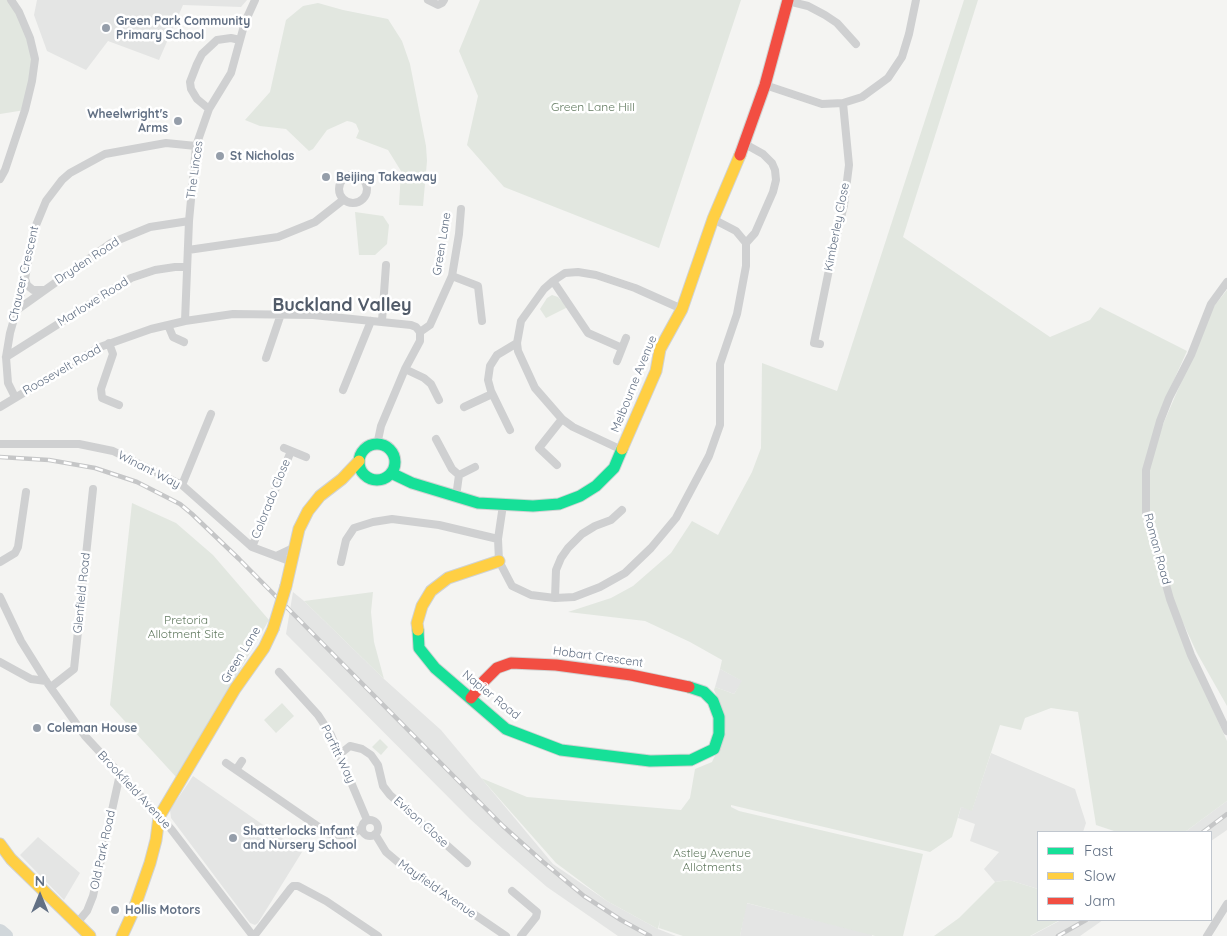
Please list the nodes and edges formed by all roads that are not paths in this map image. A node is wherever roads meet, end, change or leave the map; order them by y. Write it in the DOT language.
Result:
graph roads {
  1 [pos="11,0"];
  2 [pos="255,0"];
  3 [pos="428,0"];
  4 [pos="444,0"];
  5 [pos="788,0"];
  6 [pos="916,0"];
  7 [pos="240,40"];
  8 [pos="856,44"];
  9 [pos="765,85"];
  10 [pos="843,103"];
  11 [pos="209,109"];
  12 [pos="745,144"];
  13 [pos="196,146"];
  14 [pos="0,179"];
  15 [pos="343,200"];
  16 [pos="461,209"];
  17 [pos="713,219"];
  18 [pos="189,221"];
  19 [pos="746,243"];
  20 [pos="188,250"];
  21 [pos="386,265"];
  22 [pos="186,268"];
  23 [pos="452,276"];
  24 [pos="25,278"];
  25 [pos="553,281"];
  26 [pos="1227,282"];
  27 [pos="44,290"];
  28 [pos="682,308"];
  29 [pos="17,310"];
  30 [pos="281,314"];
  31 [pos="184,321"];
  32 [pos="371,321"];
  33 [pos="382,321"];
  34 [pos="482,321"];
  35 [pos="168,325"];
  36 [pos="420,332"];
  37 [pos="626,338"];
  38 [pos="184,342"];
  39 [pos="517,343"];
  40 [pos="110,344"];
  41 [pos="820,344"];
  42 [pos="622,348"];
  43 [pos="6,357"];
  44 [pos="266,358"];
  45 [pos="617,361"];
  46 [pos="405,369"];
  47 [pos="343,390"];
  48 [pos="492,394"];
  49 [pos="15,397"];
  50 [pos="438,400"];
  51 [pos="119,405"];
  52 [pos="0,407"];
  53 [pos="464,408"];
  54 [pos="211,414"];
  55 [pos="562,419"];
  56 [pos="510,430"];
  57 [pos="436,439"];
  58 [pos="0,444"];
  59 [pos="377,445"];
  60 [pos="622,450"];
  61 [pos="306,457"];
  62 [pos="360,461"];
  63 [pos="557,465"];
  64 [pos="475,467"];
  65 [pos="363,473"];
  66 [pos="392,473"];
  67 [pos="459,475"];
  68 [pos="342,479"];
  69 [pos="182,485"];
  70 [pos="93,489"];
  71 [pos="26,492"];
  72 [pos="456,497"];
  73 [pos="503,505"];
  74 [pos="622,510"];
  75 [pos="498,539"];
  76 [pos="252,547"];
  77 [pos="295,547"];
  78 [pos="276,556"];
  79 [pos="499,561"];
  80 [pos="0,562"];
  81 [pos="292,562"];
  82 [pos="341,562"];
  83 [pos="0,598"];
  84 [pos="555,598"];
  85 [pos="0,662"];
  86 [pos="279,672"];
  87 [pos="48,684"];
  88 [pos="471,698"];
  89 [pos="719,716"];
  90 [pos="1227,731"];
  91 [pos="340,754"];
  92 [pos="242,761"];
  93 [pos="226,763"];
  94 [pos="236,770"];
  95 [pos="120,774"];
  96 [pos="159,817"];
  97 [pos="367,820"];
  98 [pos="361,829"];
  99 [pos="375,834"];
  100 [pos="0,844"];
  101 [pos="467,863"];
  102 [pos="512,891"];
  103 [pos="1227,904"];
  104 [pos="77,923"];
  105 [pos="90,936"];
  106 [pos="122,936"];
  107 [pos="253,936"];
  108 [pos="378,936"];
  109 [pos="506,936"];
  110 [pos="522,936"];
  111 [pos="1207,936"];
  1 -- 14 [label="street"];
  2 -- 7 [label="street, The Linces"];
  3 -- 4 [label="street"];
  5 -- 8 [label="street"];
  5 -- 9 [label="street, Melbourne Avenue"];
  6 -- 10 [label="street"];
  7 -- 11 [label="street, The Linces"];
  7 -- 11 [label="street"];
  9 -- 10 [label="street"];
  9 -- 12 [label="street, Melbourne Avenue"];
  10 -- 41 [label="street, Kimberley Close"];
  11 -- 13 [label="street, The Linces"];
  12 -- 17 [label="street, Melbourne Avenue"];
  12 -- 19 [label="street"];
  13 -- 18 [label="street, The Linces"];
  13 -- 24 [label="street, Chaucer Crescent"];
  15 -- 20 [label="street"];
  16 -- 23 [label="street, Green Lane"];
  17 -- 19 [label="street"];
  17 -- 28 [label="street, Melbourne Avenue"];
  18 -- 20 [label="street, The Linces"];
  18 -- 27 [label="street, Dryden Road"];
  19 -- 84 [label="street"];
  20 -- 22 [label="street, The Linces"];
  21 -- 33 [label="street"];
  22 -- 31 [label="street, The Linces"];
  22 -- 43 [label="street, Marlowe Road"];
  23 -- 34 [label="street"];
  23 -- 36 [label="street, Green Lane"];
  24 -- 27 [label="street, Dryden Road"];
  24 -- 29 [label="street, Chaucer Crescent"];
  25 -- 28 [label="street"];
  25 -- 39 [label="street"];
  25 -- 42 [label="street"];
  26 -- 90 [label="street, Roman Road"];
  27 -- 29 [label="street, Dryden Road"];
  28 -- 60 [label="street, Melbourne Avenue"];
  29 -- 43 [label="street, Chaucer Crescent"];
  30 -- 31 [label="street, Roosevelt Road"];
  30 -- 32 [label="street, Roosevelt Road"];
  30 -- 44 [label="street"];
  31 -- 35 [label="street, Roosevelt Road"];
  32 -- 33 [label="street, Roosevelt Road"];
  32 -- 47 [label="street"];
  33 -- 36 [label="street, Roosevelt Road"];
  35 -- 38 [label="street"];
  35 -- 40 [label="street, Roosevelt Road"];
  36 -- 46 [label="street, Green Lane"];
  37 -- 42 [label="street"];
  39 -- 48 [label="street"];
  39 -- 55 [label="street"];
  40 -- 49 [label="street, Roosevelt Road"];
  40 -- 51 [label="street"];
  42 -- 45 [label="street"];
  43 -- 49 [label="street, Chaucer Crescent"];
  46 -- 50 [label="street"];
  46 -- 59 [label="street, Green Lane"];
  48 -- 53 [label="street"];
  48 -- 56 [label="street"];
  49 -- 52 [label="street, Roosevelt Road"];
  54 -- 69 [label="street"];
  55 -- 60 [label="street"];
  55 -- 63 [label="street"];
  57 -- 67 [label="street"];
  58 -- 69 [label="street, Winant Way"];
  59 -- 62 [label="street"];
  59 -- 66 [label="street"];
  60 -- 73 [label="street, Melbourne Avenue"];
  61 -- 76 [label="street, Colorado Close"];
  62 -- 65 [label="street"];
  62 -- 68 [label="street, Green Lane"];
  64 -- 67 [label="street"];
  65 -- 66 [label="street"];
  65 -- 68 [label="street, Green Lane"];
  66 -- 72 [label="street, Melbourne Avenue"];
  67 -- 72 [label="street"];
  68 -- 77 [label="street, Green Lane"];
  69 -- 76 [label="street, Winant Way"];
  70 -- 87 [label="street, Glenfield Road"];
  71 -- 80 [label="street"];
  72 -- 73 [label="street, Melbourne Avenue"];
  73 -- 75 [label="street"];
  74 -- 84 [label="street"];
  75 -- 79 [label="street"];
  75 -- 82 [label="street"];
  76 -- 78 [label="street, Winant Way"];
  77 -- 78 [label="street"];
  77 -- 81 [label="street, Green Lane"];
  78 -- 81 [label="street, Winant Way"];
  79 -- 84 [label="street"];
  79 -- 88 [label="street, Napier Road"];
  81 -- 96 [label="street, Green Lane, bridge"];
  83 -- 87 [label="street, Brookfield Avenue"];
  85 -- 87 [label="street"];
  86 -- 91 [label="street, Parfitt Way"];
  87 -- 95 [label="street, Brookfield Avenue"];
  88 -- 89 [label="street, Hobart Crescent"];
  88 -- 89 [label="street, Napier Road"];
  91 -- 97 [label="street, Parfitt Way"];
  91 -- 101 [label="street, Evison Close"];
  92 -- 94 [label="street"];
  93 -- 94 [label="street"];
  94 -- 98 [label="street"];
  95 -- 96 [label="street, Brookfield Avenue"];
  95 -- 104 [label="street, Old Park Road"];
  96 -- 106 [label="street"];
  96 -- 107 [label="street, Brookfield Avenue"];
  97 -- 98 [label="street"];
  97 -- 99 [label="street, Mayfield Avenue"];
  98 -- 99 [label="street"];
  99 -- 109 [label="street, Mayfield Avenue"];
  100 -- 104 [label="street"];
  102 -- 110 [label="street"];
  103 -- 111 [label="street"];
  104 -- 105 [label="street"];
  107 -- 108 [label="street"];
}
